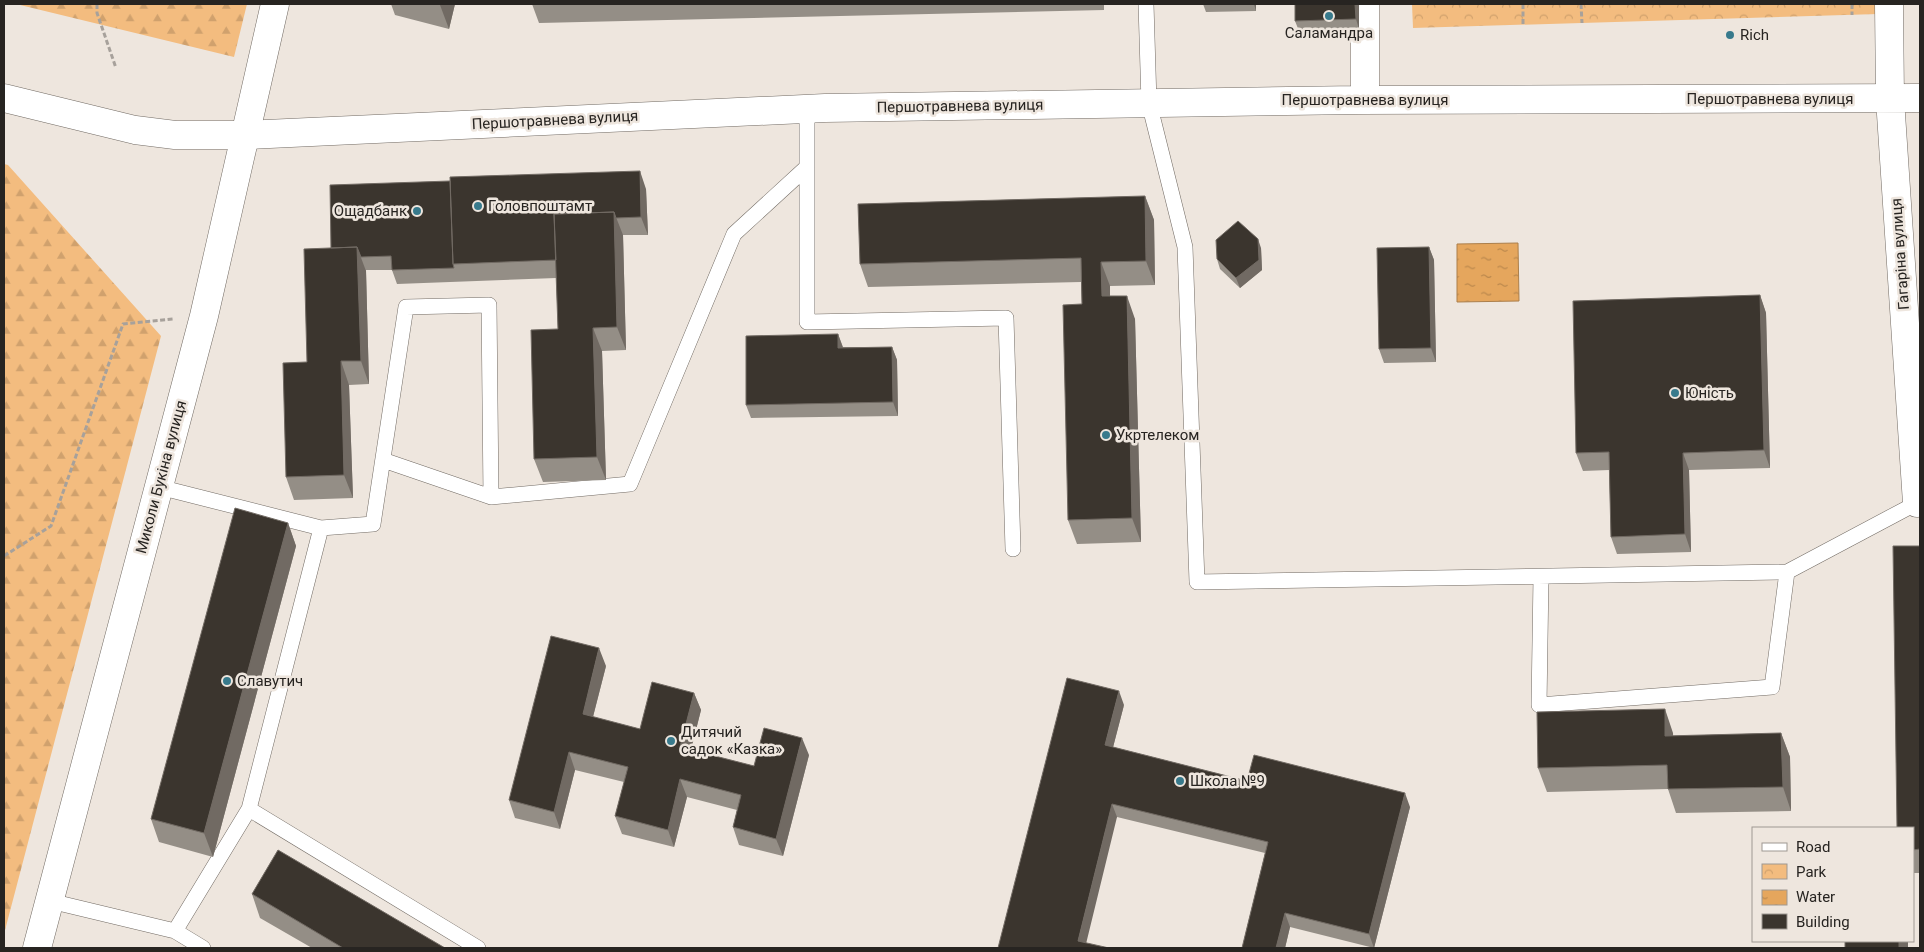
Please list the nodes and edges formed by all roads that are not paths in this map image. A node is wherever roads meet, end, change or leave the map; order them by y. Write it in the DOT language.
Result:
graph roads {
  1 [pos="275,4"];
  2 [pos="1146,4"];
  3 [pos="1365,4"];
  4 [pos="1889,4"];
  5 [pos="4,98"];
  6 [pos="1920,98"];
  7 [pos="1890,99"];
  8 [pos="1365,100"];
  9 [pos="1149,103"];
  10 [pos="807,108"];
  11 [pos="246,135"];
  12 [pos="807,167"];
  13 [pos="383,460"];
  14 [pos="159,487"];
  15 [pos="491,497"];
  16 [pos="1919,503"];
  17 [pos="321,528"];
  18 [pos="1013,549"];
  19 [pos="1787,572"];
  20 [pos="1541,577"];
  21 [pos="250,809"];
  22 [pos="50,901"];
  23 [pos="175,931"];
  24 [pos="37,948"];
  25 [pos="203,948"];
  26 [pos="478,948"];
  1 -- 11 [label="street, Миколи Букіна вулиця"];
  2 -- 9 [label="lane"];
  3 -- 8 [label="street"];
  4 -- 7 [label="street, Гагаріна вулиця"];
  5 -- 11 [label="street, Першотравнева вулиця"];
  6 -- 7 [label="street, Першотравнева вулиця"];
  7 -- 8 [label="street, Першотравнева вулиця"];
  7 -- 16 [label="street, Гагаріна вулиця"];
  8 -- 9 [label="street, Першотравнева вулиця"];
  9 -- 10 [label="street, Першотравнева вулиця"];
  9 -- 20 [label="lane"];
  10 -- 11 [label="street, Першотравнева вулиця"];
  10 -- 12 [label="lane"];
  11 -- 14 [label="street, Миколи Букіна вулиця"];
  12 -- 15 [label="lane"];
  12 -- 18 [label="lane"];
  13 -- 15 [label="lane"];
  13 -- 15 [label="lane"];
  13 -- 17 [label="lane"];
  14 -- 17 [label="lane"];
  14 -- 22 [label="street, Миколи Букіна вулиця"];
  16 -- 19 [label="lane"];
  17 -- 21 [label="lane"];
  19 -- 20 [label="lane"];
  19 -- 20 [label="lane"];
  21 -- 23 [label="lane"];
  21 -- 26 [label="lane"];
  22 -- 23 [label="lane"];
  22 -- 24 [label="street, Миколи Букіна вулиця"];
  23 -- 25 [label="lane"];
}
